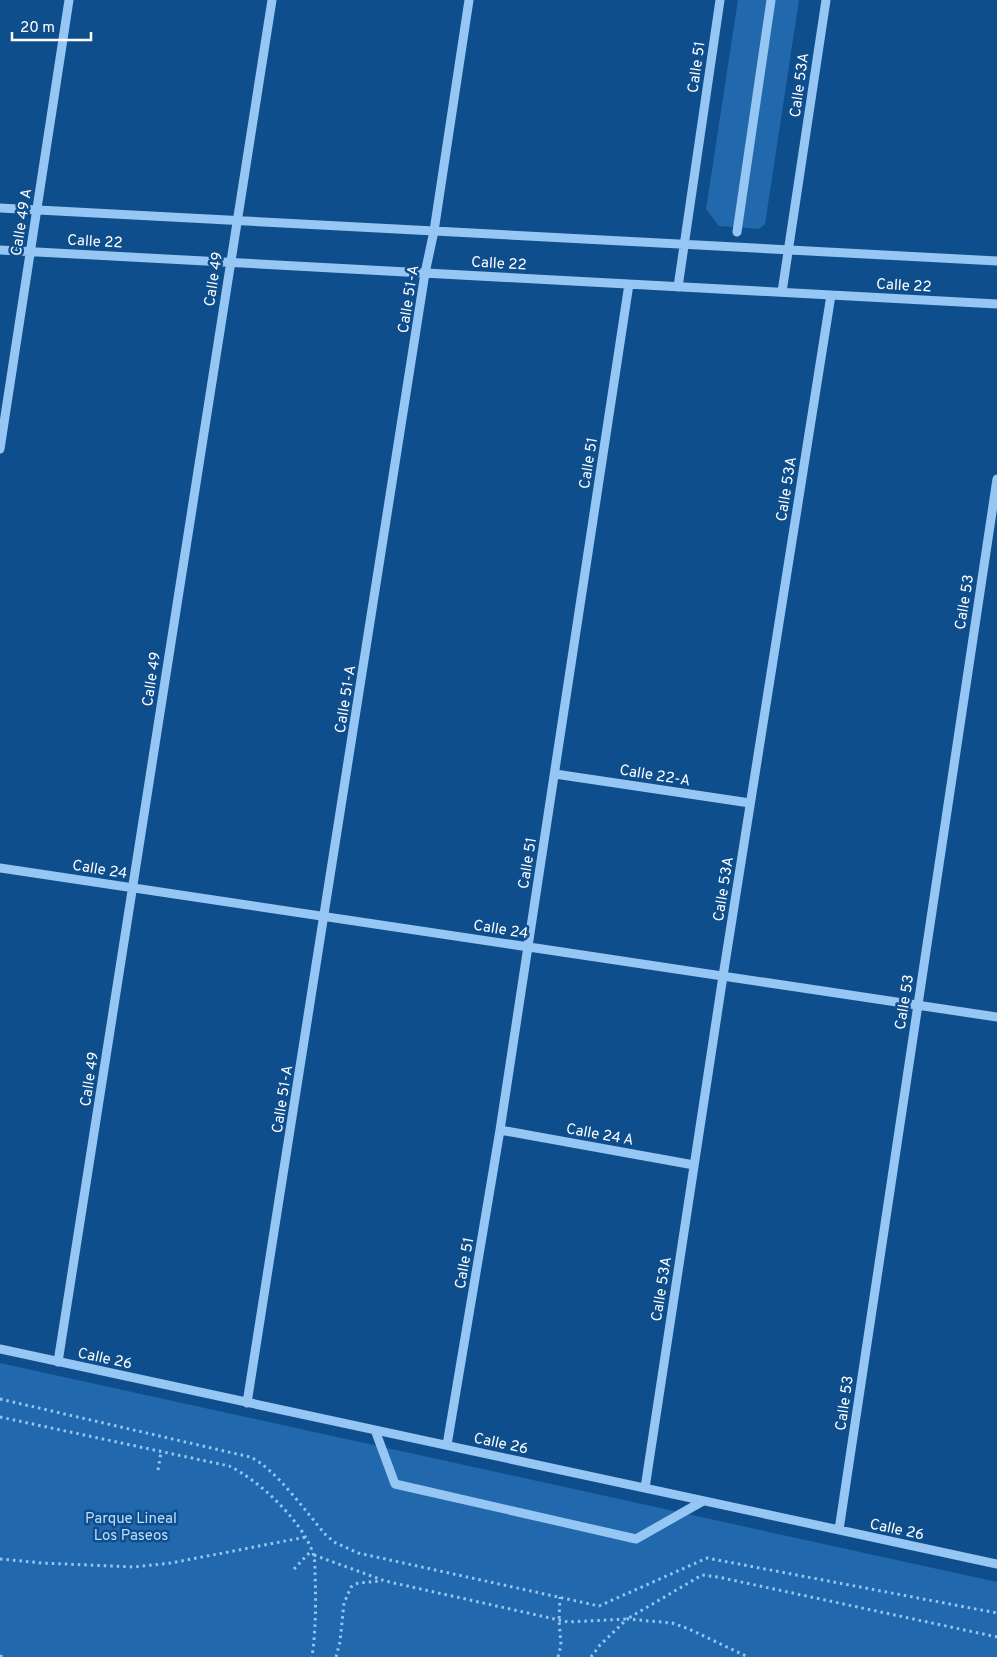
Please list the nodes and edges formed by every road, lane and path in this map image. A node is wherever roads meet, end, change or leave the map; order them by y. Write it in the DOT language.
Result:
graph roads {
  1 [pos="69,0"];
  2 [pos="272,0"];
  3 [pos="469,0"];
  4 [pos="720,0"];
  5 [pos="771,0"];
  6 [pos="826,0"];
  7 [pos="0,208"];
  8 [pos="38,210"];
  9 [pos="238,220"];
  10 [pos="434,231"];
  11 [pos="736,232"];
  12 [pos="684,244"];
  13 [pos="0,250"];
  14 [pos="789,250"];
  15 [pos="30,252"];
  16 [pos="997,261"];
  17 [pos="230,262"];
  18 [pos="425,273"];
  19 [pos="629,284"];
  20 [pos="678,287"];
  21 [pos="782,292"];
  22 [pos="830,295"];
  23 [pos="997,304"];
  24 [pos="0,449"];
  25 [pos="997,479"];
  26 [pos="555,774"];
  27 [pos="750,803"];
  28 [pos="0,868"];
  29 [pos="133,888"];
  30 [pos="325,917"];
  31 [pos="528,947"];
  32 [pos="723,976"];
  33 [pos="917,1005"];
  34 [pos="997,1017"];
  35 [pos="500,1130"];
  36 [pos="694,1165"];
  37 [pos="0,1349"];
  38 [pos="58,1362"];
  39 [pos="0,1399"];
  40 [pos="247,1403"];
  41 [pos="0,1417"];
  42 [pos="375,1430"];
  43 [pos="447,1445"];
  44 [pos="161,1452"];
  45 [pos="158,1470"];
  46 [pos="645,1488"];
  47 [pos="702,1500"];
  48 [pos="839,1530"];
  49 [pos="306,1536"];
  50 [pos="312,1550"];
  51 [pos="314,1555"];
  52 [pos="0,1559"];
  53 [pos="997,1564"];
  54 [pos="294,1569"];
  55 [pos="385,1581"];
  56 [pos="560,1598"];
  57 [pos="997,1613"];
  58 [pos="627,1619"];
  59 [pos="559,1620"];
  60 [pos="997,1637"];
  61 [pos="312,1657"];
  62 [pos="336,1657"];
  63 [pos="558,1657"];
  64 [pos="591,1657"];
  65 [pos="748,1657"];
  1 -- 8 [label="street, Calle 49 A"];
  2 -- 9 [label="street, Calle 49"];
  3 -- 10 [label="street, Calle 51-A"];
  4 -- 12 [label="street, Calle 51"];
  5 -- 11 [label="street"];
  6 -- 14 [label="street, Calle 53A"];
  7 -- 8 [label="street, Calle 22"];
  8 -- 9 [label="street, Calle 22"];
  8 -- 15 [label="street, Calle 49 A"];
  9 -- 10 [label="street, Calle 22"];
  9 -- 17 [label="street, Calle 49"];
  10 -- 12 [label="street, Calle 22"];
  10 -- 18 [label="street, Calle 51-A"];
  12 -- 14 [label="street, Calle 22"];
  12 -- 20 [label="street, Calle 51"];
  13 -- 15 [label="street, Calle 22"];
  14 -- 16 [label="street, Calle 22"];
  14 -- 21 [label="street, Calle 53A"];
  15 -- 17 [label="street, Calle 22"];
  15 -- 24 [label="street, Calle 49 A"];
  17 -- 18 [label="street, Calle 22"];
  17 -- 29 [label="street, Calle 49"];
  18 -- 19 [label="street, Calle 22"];
  18 -- 30 [label="street, Calle 51-A"];
  19 -- 20 [label="street, Calle 22"];
  19 -- 26 [label="street, Calle 51"];
  20 -- 21 [label="street, Calle 22"];
  21 -- 22 [label="street, Calle 22"];
  22 -- 23 [label="street, Calle 22"];
  22 -- 27 [label="street, Calle 53A"];
  25 -- 33 [label="street, Calle 53"];
  26 -- 27 [label="street, Calle 22-A"];
  26 -- 31 [label="street, Calle 51"];
  27 -- 32 [label="street, Calle 53A"];
  28 -- 29 [label="street, Calle 24"];
  29 -- 30 [label="street, Calle 24"];
  29 -- 38 [label="street, Calle 49"];
  30 -- 31 [label="street, Calle 24"];
  30 -- 40 [label="street, Calle 51-A"];
  31 -- 32 [label="street, Calle 24"];
  31 -- 35 [label="street, Calle 51"];
  32 -- 33 [label="street, Calle 24"];
  32 -- 36 [label="street, Calle 53A"];
  33 -- 34 [label="street, Calle 24"];
  33 -- 48 [label="street, Calle 53"];
  35 -- 36 [label="street, Calle 24 A"];
  35 -- 43 [label="street, Calle 51"];
  36 -- 46 [label="street, Calle 53A"];
  37 -- 38 [label="street, Calle 26"];
  38 -- 40 [label="street, Calle 26"];
  39 -- 56 [label="path"];
  40 -- 42 [label="street, Calle 26"];
  41 -- 44 [label="path"];
  42 -- 43 [label="street, Calle 26"];
  42 -- 47 [label="street"];
  43 -- 46 [label="street, Calle 26"];
  44 -- 45 [label="path"];
  44 -- 49 [label="path"];
  46 -- 47 [label="street, Calle 26"];
  47 -- 48 [label="street, Calle 26"];
  48 -- 53 [label="street, Calle 26"];
  49 -- 50 [label="path"];
  49 -- 52 [label="path"];
  50 -- 51 [label="path"];
  50 -- 54 [label="path"];
  51 -- 55 [label="path"];
  51 -- 61 [label="path"];
  55 -- 59 [label="path"];
  55 -- 62 [label="path"];
  56 -- 57 [label="path"];
  56 -- 59 [label="path"];
  58 -- 59 [label="path"];
  58 -- 60 [label="path"];
  58 -- 64 [label="path"];
  58 -- 65 [label="path"];
  59 -- 63 [label="path"];
}
